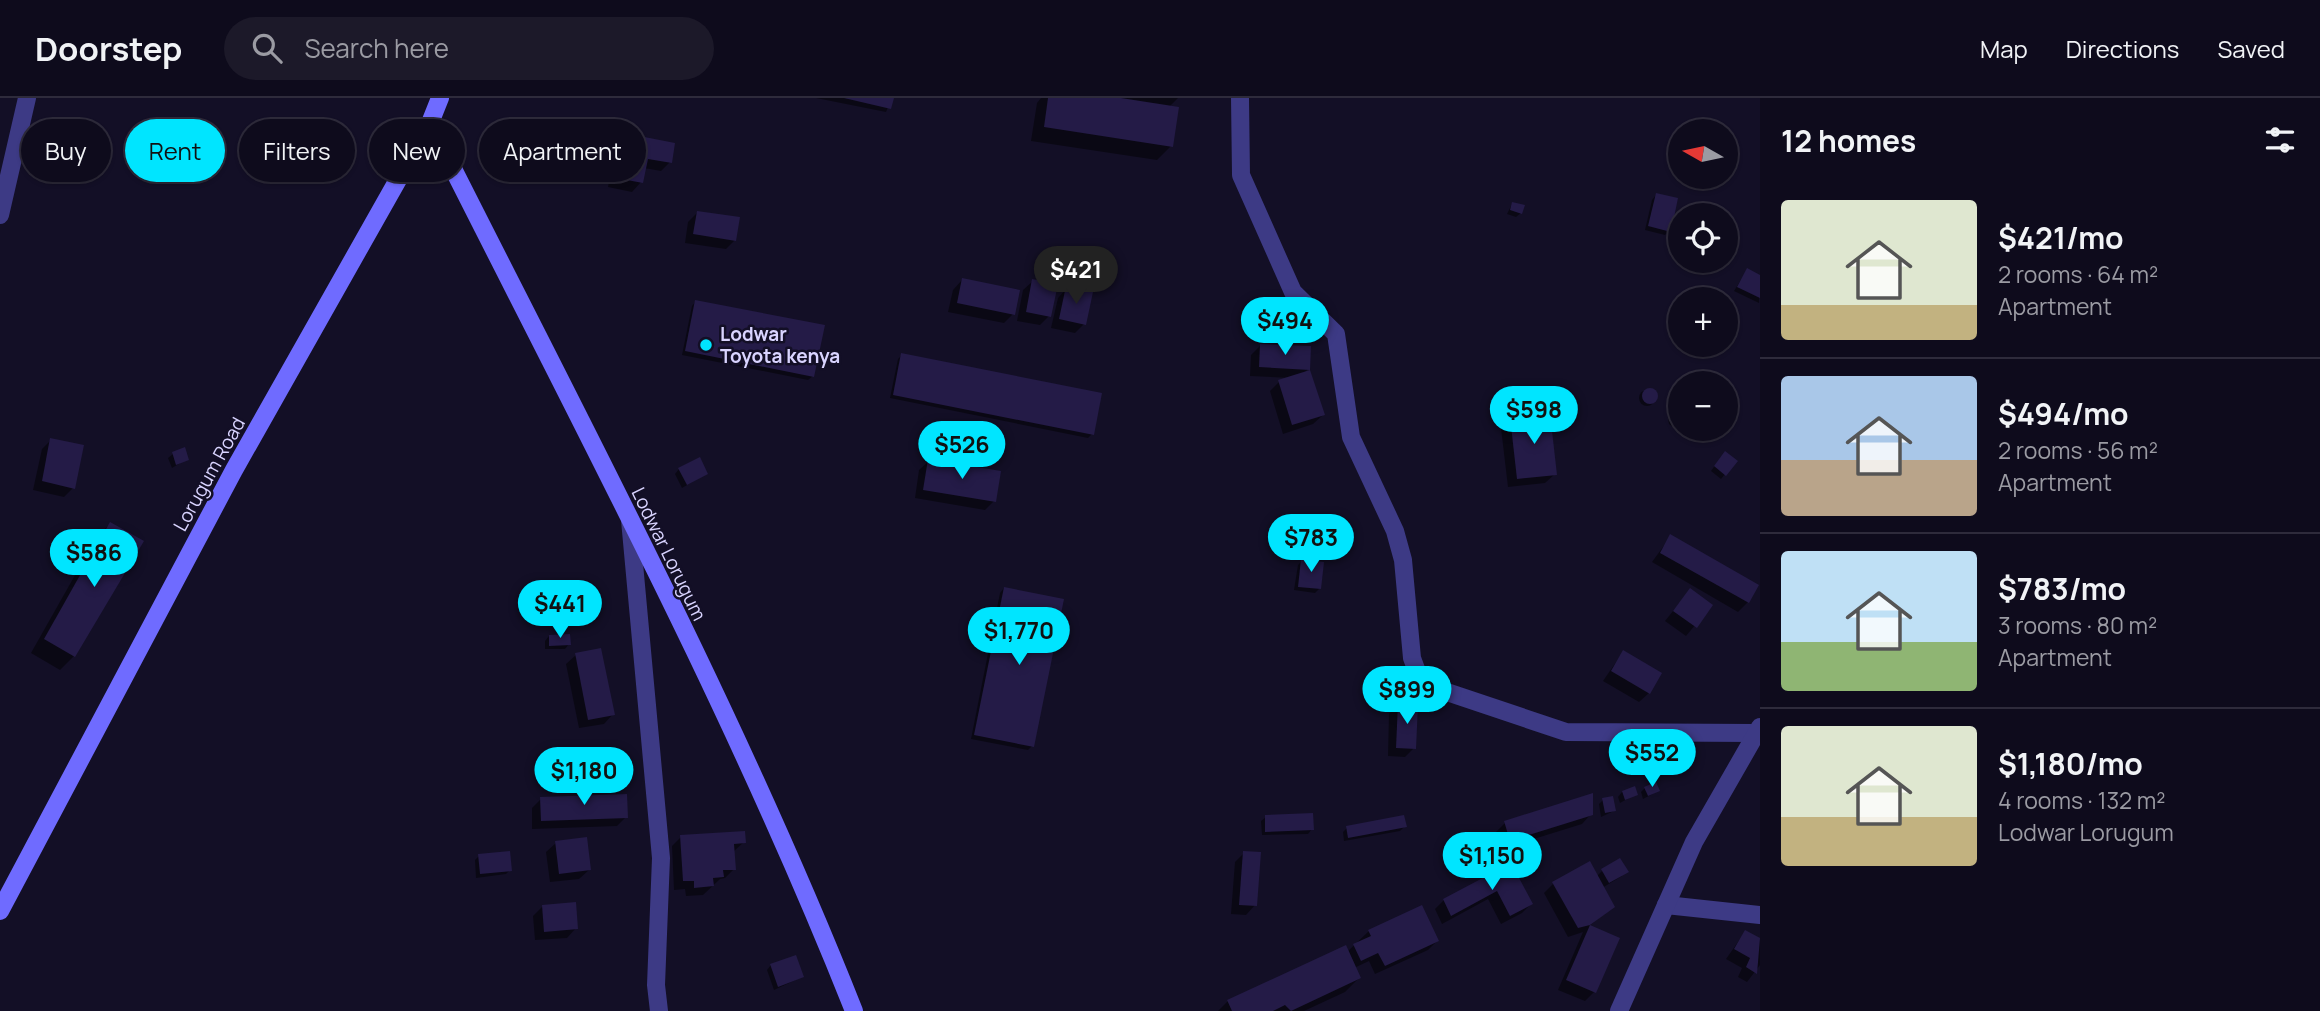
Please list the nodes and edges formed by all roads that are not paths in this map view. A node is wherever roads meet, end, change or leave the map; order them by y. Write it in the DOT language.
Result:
graph roads {
  1 [pos="27,98"];
  2 [pos="440,98"];
  3 [pos="1240,98"];
  4 [pos="432,119"];
  5 [pos="397,182"];
  6 [pos="460,182"];
  7 [pos="0,215"];
  8 [pos="630,520"];
  9 [pos="1757,730"];
  10 [pos="1665,905"];
  11 [pos="0,911"];
  12 [pos="1760,915"];
  13 [pos="659,1011"];
  14 [pos="854,1011"];
  15 [pos="1619,1011"];
  1 -- 7 [label="street"];
  2 -- 4 [label="street, Lorugum Road"];
  3 -- 9 [label="street"];
  5 -- 11 [label="street, Lorugum Road"];
  6 -- 8 [label="street, Lodwar Lorugum"];
  8 -- 13 [label="street"];
  8 -- 14 [label="street, Lodwar Lorugum"];
  9 -- 10 [label="street"];
  10 -- 12 [label="street"];
  10 -- 15 [label="street"];
}
